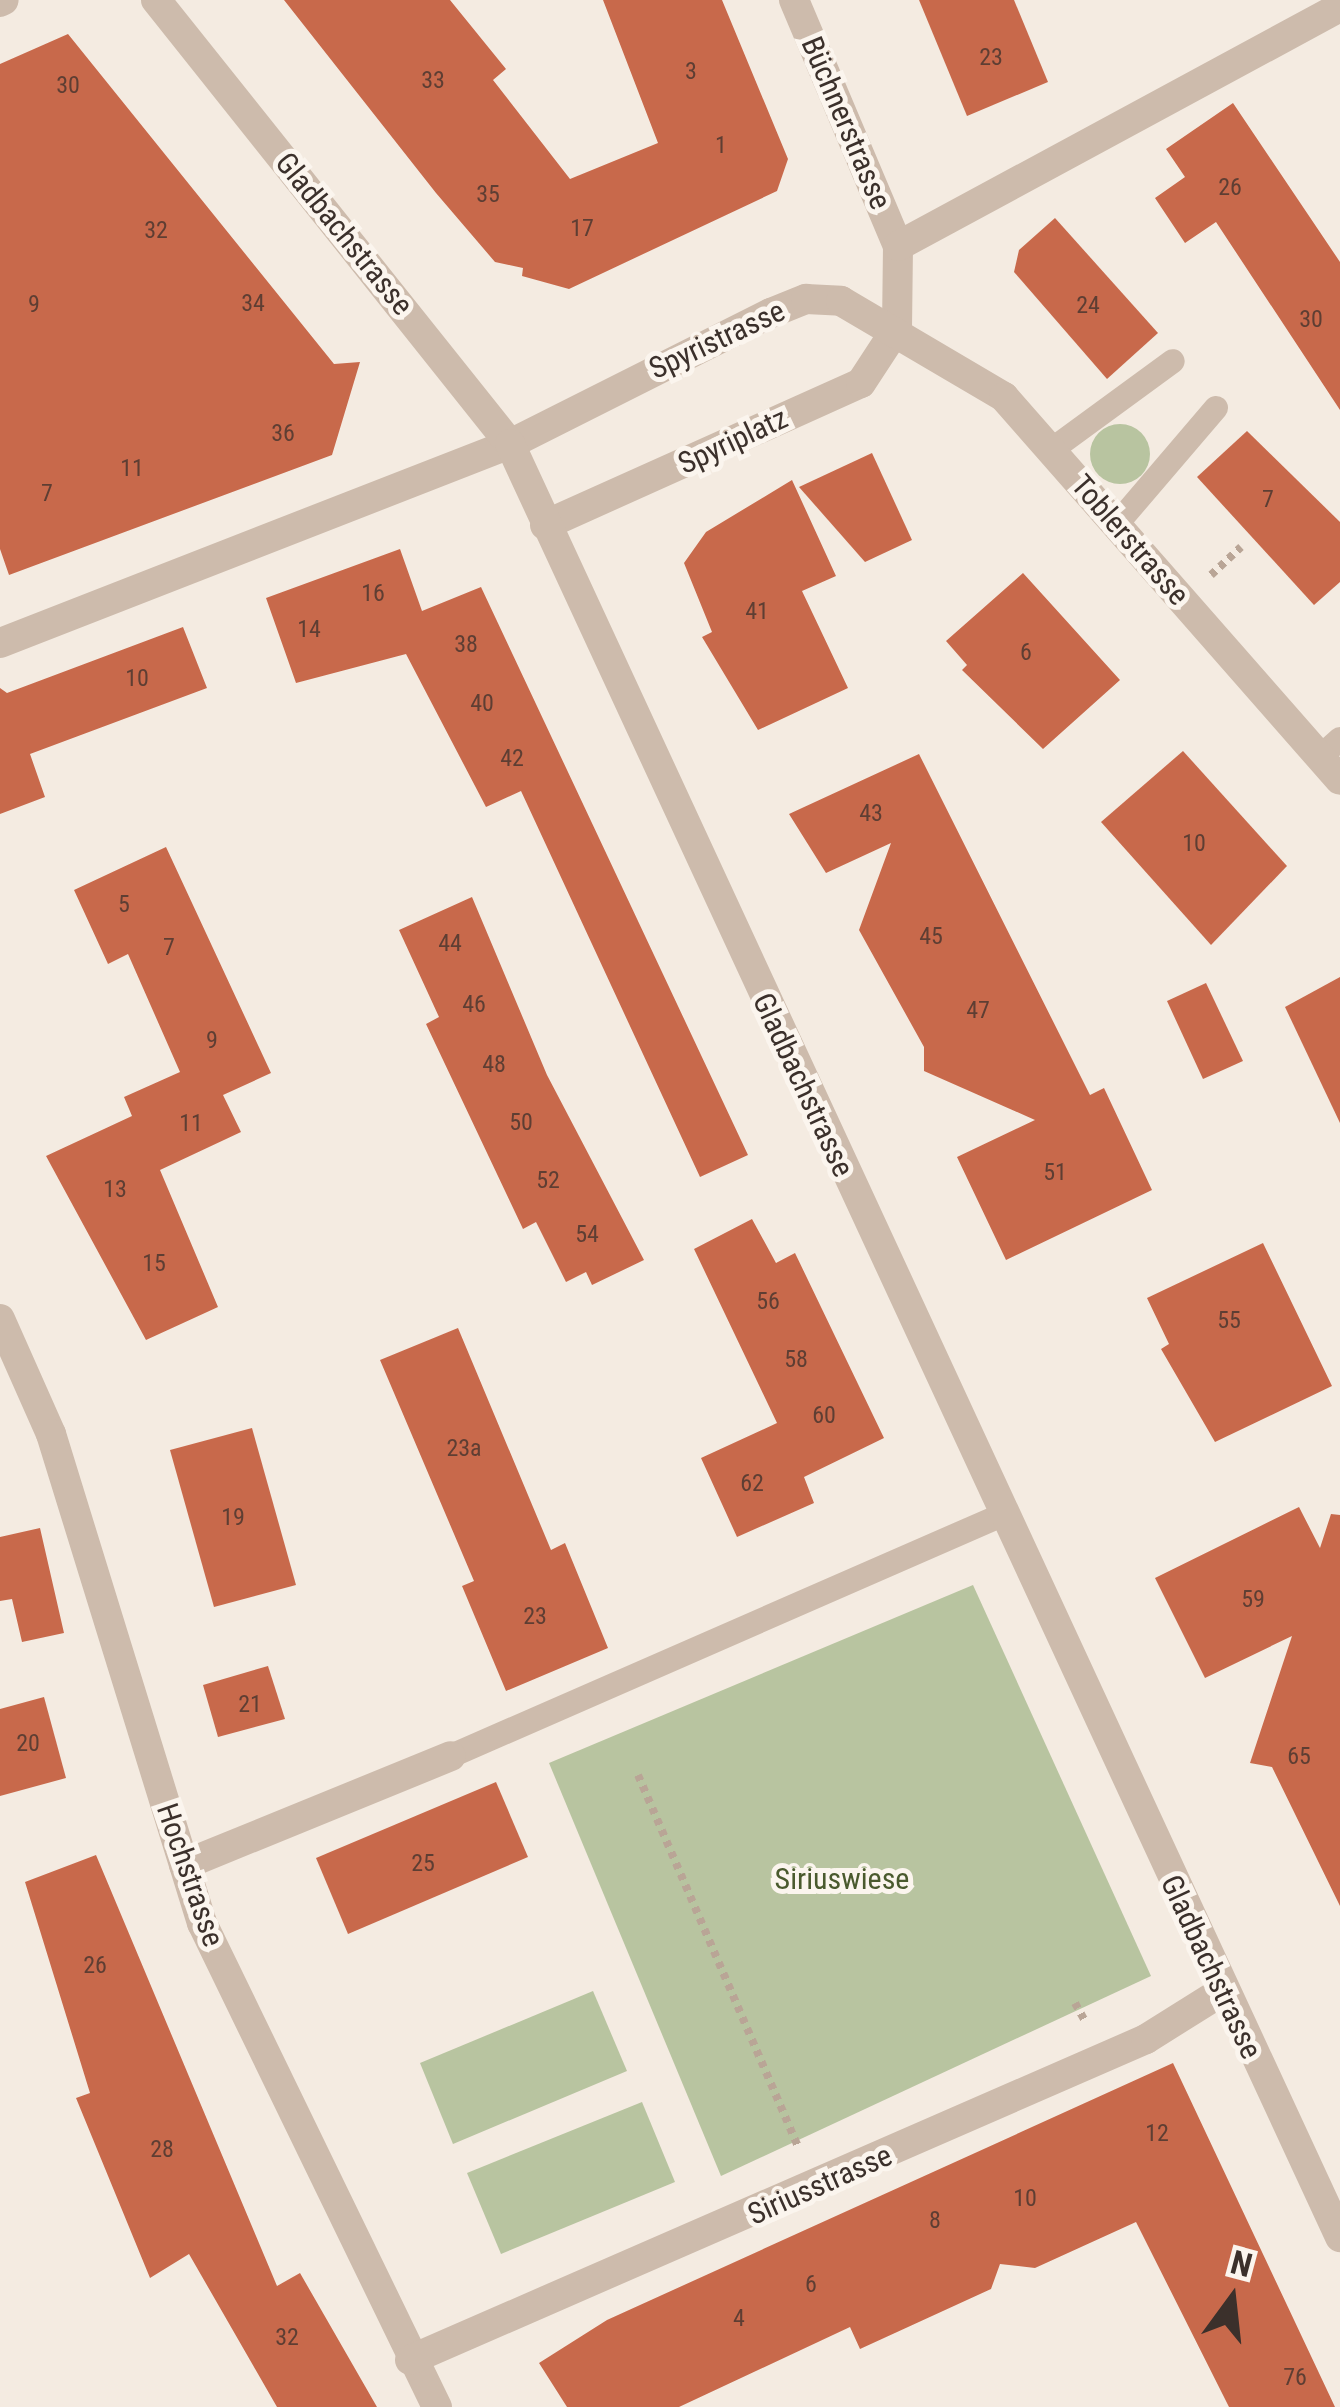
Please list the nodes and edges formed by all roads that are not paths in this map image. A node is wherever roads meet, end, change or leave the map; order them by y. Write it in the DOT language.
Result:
graph roads {
  1 [pos="156,0"];
  2 [pos="794,0"];
  3 [pos="1340,7"];
  4 [pos="898,246"];
  5 [pos="897,328"];
  6 [pos="1173,361"];
  7 [pos="1216,408"];
  8 [pos="510,444"];
  9 [pos="1050,451"];
  10 [pos="544,525"];
  11 [pos="1116,525"];
  12 [pos="0,643"];
  13 [pos="1334,759"];
  14 [pos="0,1319"];
  15 [pos="1004,1514"];
  16 [pos="451,1756"];
  17 [pos="184,1865"];
  18 [pos="1221,1992"];
  19 [pos="1340,2237"];
  20 [pos="410,2360"];
  21 [pos="437,2407"];
  1 -- 8 [label="street, Gladbachstrasse"];
  2 -- 4 [label="street, Büchnerstrasse"];
  3 -- 4 [label="street"];
  4 -- 5 [label="street"];
  5 -- 8 [label="street, Spyristrasse"];
  5 -- 9 [label="street, Toblerstrasse"];
  5 -- 10 [label="street, Spyriplatz"];
  6 -- 9 [label="lane"];
  7 -- 11 [label="lane"];
  8 -- 10 [label="street, Gladbachstrasse"];
  8 -- 12 [label="street, Spyristrasse"];
  9 -- 11 [label="street, Toblerstrasse"];
  10 -- 15 [label="street, Gladbachstrasse"];
  11 -- 13 [label="street, Toblerstrasse"];
  14 -- 17 [label="street, Hochstrasse"];
  15 -- 16 [label="lane"];
  15 -- 18 [label="street, Gladbachstrasse"];
  16 -- 17 [label="street"];
  17 -- 20 [label="street, Hochstrasse"];
  18 -- 19 [label="street, Gladbachstrasse"];
  18 -- 20 [label="street, Siriusstrasse"];
  20 -- 21 [label="street, Hochstrasse"];
}
